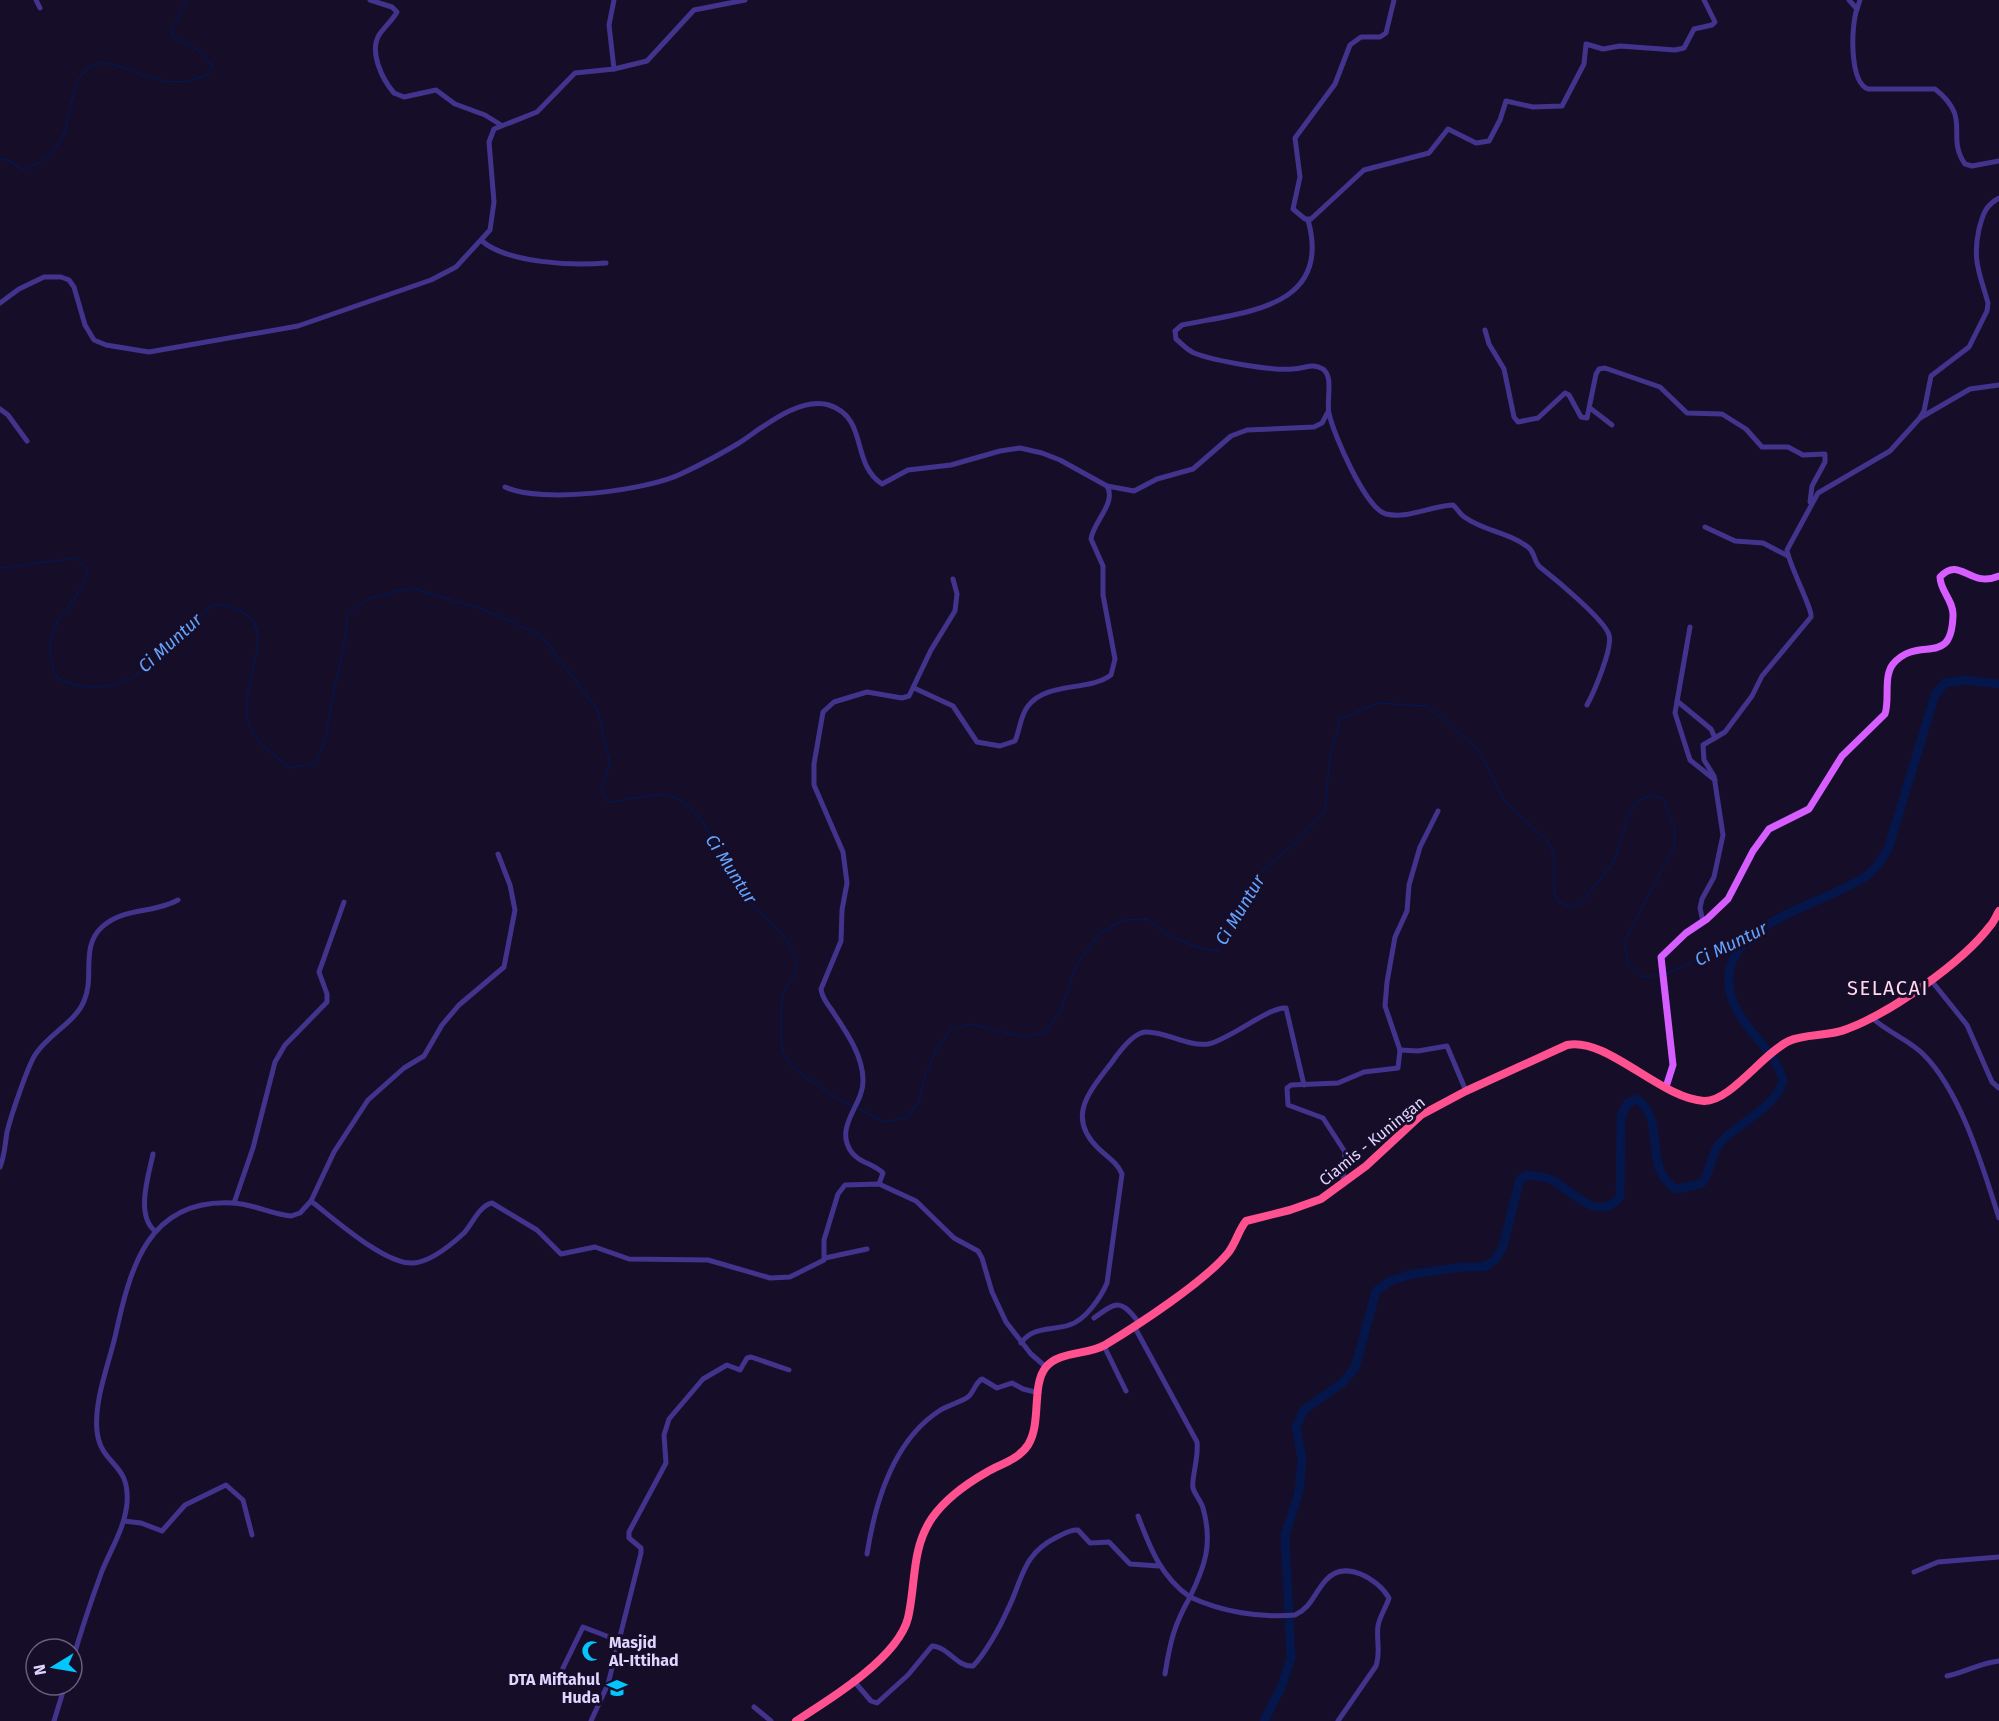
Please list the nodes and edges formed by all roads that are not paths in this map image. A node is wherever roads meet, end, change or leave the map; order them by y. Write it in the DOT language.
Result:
graph roads {
  1 [pos="36,0"];
  2 [pos="370,0"];
  3 [pos="614,0"];
  4 [pos="745,0"];
  5 [pos="1394,0"];
  6 [pos="1704,0"];
  7 [pos="1849,0"];
  8 [pos="1860,0"];
  9 [pos="40,8"];
  10 [pos="1857,9"];
  11 [pos="614,69"];
  12 [pos="501,125"];
  13 [pos="1999,160"];
  14 [pos="1999,198"];
  15 [pos="1308,220"];
  16 [pos="482,242"];
  17 [pos="606,263"];
  18 [pos="0,303"];
  19 [pos="1485,330"];
  20 [pos="1999,385"];
  21 [pos="1590,408"];
  22 [pos="0,409"];
  23 [pos="1328,412"];
  24 [pos="1919,419"];
  25 [pos="1612,425"];
  26 [pos="27,441"];
  27 [pos="1107,486"];
  28 [pos="505,487"];
  29 [pos="1810,504"];
  30 [pos="1705,527"];
  31 [pos="1788,556"];
  32 [pos="1999,576"];
  33 [pos="953,579"];
  34 [pos="1690,627"];
  35 [pos="914,688"];
  36 [pos="1677,701"];
  37 [pos="1587,705"];
  38 [pos="1715,738"];
  39 [pos="1715,780"];
  40 [pos="1438,811"];
  41 [pos="498,855"];
  42 [pos="178,900"];
  43 [pos="344,902"];
  44 [pos="1999,910"];
  45 [pos="1703,922"];
  46 [pos="1995,927"];
  47 [pos="1930,979"];
  48 [pos="1871,1017"];
  49 [pos="1400,1050"];
  50 [pos="1304,1085"];
  51 [pos="1666,1087"];
  52 [pos="1999,1088"];
  53 [pos="1466,1091"];
  54 [pos="153,1154"];
  55 [pos="0,1167"];
  56 [pos="879,1184"];
  57 [pos="1343,1184"];
  58 [pos="311,1201"];
  59 [pos="234,1203"];
  60 [pos="1999,1218"];
  61 [pos="155,1231"];
  62 [pos="867,1249"];
  63 [pos="825,1258"];
  64 [pos="1094,1318"];
  65 [pos="1136,1324"];
  66 [pos="1021,1343"];
  67 [pos="1104,1346"];
  68 [pos="1046,1367"];
  69 [pos="789,1370"];
  70 [pos="1126,1391"];
  71 [pos="1039,1393"];
  72 [pos="1138,1516"];
  73 [pos="124,1521"];
  74 [pos="252,1535"];
  75 [pos="867,1554"];
  76 [pos="1999,1557"];
  77 [pos="1159,1566"];
  78 [pos="1914,1572"];
  79 [pos="1190,1597"];
  80 [pos="79,1637"];
  81 [pos="617,1640"];
  82 [pos="1999,1660"];
  83 [pos="563,1668"];
  84 [pos="1165,1674"];
  85 [pos="1947,1676"];
  86 [pos="853,1680"];
  87 [pos="61,1697"];
  88 [pos="754,1707"];
  89 [pos="54,1721"];
  90 [pos="591,1721"];
  91 [pos="771,1721"];
  92 [pos="796,1721"];
  93 [pos="1338,1721"];
  1 -- 9 [label="street"];
  2 -- 12 [label="street"];
  3 -- 11 [label="street"];
  4 -- 11 [label="street"];
  5 -- 15 [label="street"];
  6 -- 15 [label="street"];
  7 -- 10 [label="street"];
  8 -- 10 [label="street"];
  10 -- 13 [label="street"];
  11 -- 12 [label="street"];
  12 -- 16 [label="street"];
  14 -- 24 [label="street"];
  15 -- 23 [label="street"];
  16 -- 17 [label="street"];
  16 -- 18 [label="street"];
  19 -- 21 [label="street"];
  20 -- 24 [label="street"];
  21 -- 25 [label="street"];
  21 -- 29 [label="street"];
  22 -- 26 [label="street"];
  23 -- 27 [label="street"];
  23 -- 37 [label="street"];
  24 -- 29 [label="street"];
  27 -- 28 [label="street"];
  27 -- 35 [label="street"];
  29 -- 31 [label="street"];
  30 -- 31 [label="street"];
  31 -- 38 [label="street"];
  32 -- 45 [label="main road"];
  33 -- 35 [label="street"];
  34 -- 36 [label="street"];
  35 -- 56 [label="street"];
  36 -- 38 [label="street"];
  36 -- 39 [label="street"];
  38 -- 39 [label="street"];
  39 -- 45 [label="street"];
  40 -- 49 [label="street"];
  41 -- 58 [label="street"];
  42 -- 55 [label="street"];
  43 -- 59 [label="street"];
  44 -- 46 [label="highway, Ciamis - Kuningan"];
  45 -- 51 [label="main road"];
  46 -- 47 [label="highway, Ciamis - Kuningan"];
  47 -- 48 [label="highway, Ciamis - Kuningan"];
  47 -- 52 [label="street"];
  48 -- 51 [label="highway, Ciamis - Kuningan"];
  48 -- 60 [label="street"];
  49 -- 50 [label="street"];
  49 -- 53 [label="street"];
  50 -- 57 [label="street"];
  50 -- 66 [label="street"];
  51 -- 53 [label="highway, Ciamis - Kuningan"];
  53 -- 57 [label="highway, Ciamis - Kuningan"];
  54 -- 61 [label="street"];
  56 -- 63 [label="street"];
  56 -- 66 [label="street"];
  57 -- 65 [label="highway, Ciamis - Kuningan"];
  58 -- 59 [label="street"];
  58 -- 63 [label="street"];
  59 -- 61 [label="street"];
  61 -- 73 [label="street"];
  62 -- 63 [label="street"];
  64 -- 65 [label="street"];
  65 -- 67 [label="highway, Ciamis - Kuningan"];
  65 -- 79 [label="street"];
  66 -- 68 [label="street"];
  67 -- 68 [label="highway, Ciamis - Kuningan"];
  67 -- 70 [label="street"];
  68 -- 71 [label="highway"];
  69 -- 81 [label="street"];
  71 -- 75 [label="street"];
  71 -- 86 [label="highway"];
  72 -- 77 [label="street"];
  73 -- 74 [label="street"];
  73 -- 80 [label="street"];
  76 -- 78 [label="street"];
  77 -- 79 [label="street"];
  77 -- 86 [label="street"];
  79 -- 84 [label="street"];
  79 -- 93 [label="street"];
  81 -- 83 [label="street"];
  81 -- 90 [label="street"];
  82 -- 85 [label="street"];
  86 -- 92 [label="highway"];
  87 -- 89 [label="street"];
  88 -- 91 [label="street"];
}
